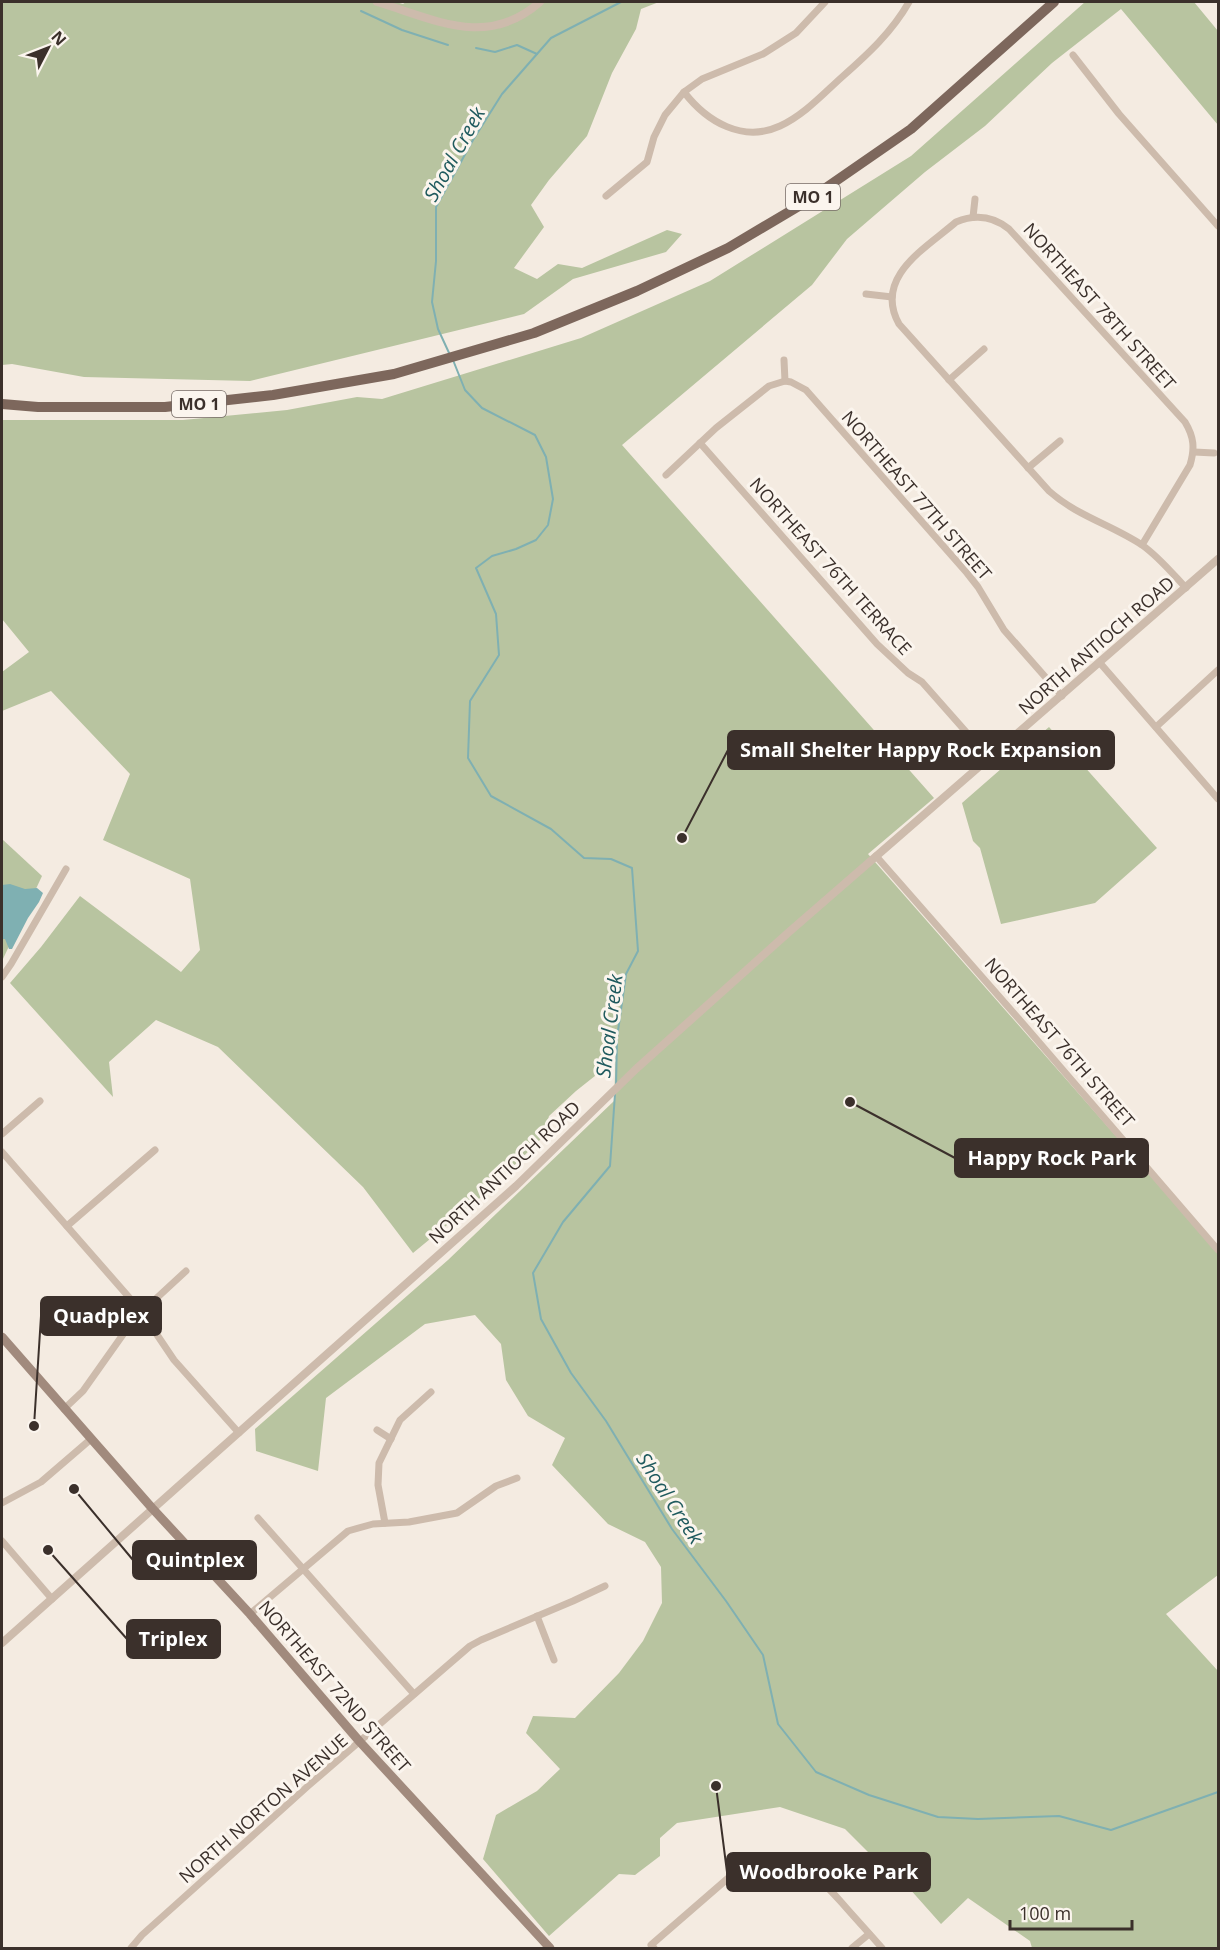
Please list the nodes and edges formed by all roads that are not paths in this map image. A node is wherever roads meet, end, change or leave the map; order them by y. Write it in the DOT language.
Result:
graph roads {
  1 [pos="377,2"];
  2 [pos="540,2"];
  3 [pos="825,2"];
  4 [pos="909,2"];
  5 [pos="1054,2"];
  6 [pos="1073,55"];
  7 [pos="684,92"];
  8 [pos="606,196"];
  9 [pos="975,200"];
  10 [pos="973,217"];
  11 [pos="1218,226"];
  12 [pos="866,294"];
  13 [pos="892,297"];
  14 [pos="984,349"];
  15 [pos="784,360"];
  16 [pos="949,380"];
  17 [pos="785,381"];
  18 [pos="2,404"];
  19 [pos="1060,441"];
  20 [pos="700,443"];
  21 [pos="1194,452"];
  22 [pos="1214,453"];
  23 [pos="1028,468"];
  24 [pos="666,475"];
  25 [pos="1142,545"];
  26 [pos="1218,559"];
  27 [pos="1186,588"];
  28 [pos="1100,663"];
  29 [pos="1218,670"];
  30 [pos="1062,696"];
  31 [pos="1156,727"];
  32 [pos="990,759"];
  33 [pos="1218,799"];
  34 [pos="876,856"];
  35 [pos="66,870"];
  36 [pos="2,977"];
  37 [pos="40,1101"];
  38 [pos="2,1134"];
  39 [pos="154,1150"];
  40 [pos="2,1152"];
  41 [pos="67,1226"];
  42 [pos="1218,1250"];
  43 [pos="186,1271"];
  44 [pos="141,1311"];
  45 [pos="2,1337"];
  46 [pos="431,1392"];
  47 [pos="64,1409"];
  48 [pos="377,1430"];
  49 [pos="239,1433"];
  50 [pos="91,1439"];
  51 [pos="391,1439"];
  52 [pos="517,1478"];
  53 [pos="2,1503"];
  54 [pos="152,1508"];
  55 [pos="258,1518"];
  56 [pos="385,1523"];
  57 [pos="2,1541"];
  58 [pos="303,1568"];
  59 [pos="604,1586"];
  60 [pos="52,1599"];
  61 [pos="250,1614"];
  62 [pos="537,1617"];
  63 [pos="2,1642"];
  64 [pos="554,1660"];
  65 [pos="414,1694"];
  66 [pos="360,1742"];
  67 [pos="869,1934"];
  68 [pos="653,1947"];
  69 [pos="131,1948"];
  70 [pos="550,1948"];
  71 [pos="852,1948"];
  72 [pos="882,1948"];
  1 -- 2 [label="street"];
  3 -- 7 [label="street"];
  4 -- 7 [label="street"];
  5 -- 18 [label="main road, MO 1"];
  6 -- 11 [label="street"];
  7 -- 8 [label="street"];
  9 -- 10 [label="street"];
  10 -- 13 [label="street"];
  10 -- 21 [label="street, NORTHEAST 78TH STREET"];
  12 -- 13 [label="street"];
  13 -- 16 [label="street"];
  14 -- 16 [label="street"];
  15 -- 17 [label="street"];
  16 -- 23 [label="street"];
  17 -- 20 [label="street"];
  17 -- 30 [label="street, NORTHEAST 77TH STREET"];
  19 -- 23 [label="street"];
  20 -- 24 [label="street"];
  20 -- 32 [label="street, NORTHEAST 76TH TERRACE"];
  21 -- 22 [label="street"];
  21 -- 25 [label="street"];
  23 -- 25 [label="street"];
  25 -- 27 [label="street"];
  26 -- 27 [label="street, NORTH ANTIOCH ROAD"];
  27 -- 28 [label="street, NORTH ANTIOCH ROAD"];
  28 -- 30 [label="street, NORTH ANTIOCH ROAD"];
  28 -- 31 [label="street"];
  29 -- 31 [label="street"];
  30 -- 32 [label="street, NORTH ANTIOCH ROAD"];
  31 -- 33 [label="street"];
  32 -- 34 [label="street, NORTH ANTIOCH ROAD"];
  34 -- 42 [label="street, NORTHEAST 76TH STREET"];
  34 -- 49 [label="street, NORTH ANTIOCH ROAD"];
  35 -- 36 [label="street"];
  37 -- 38 [label="street"];
  39 -- 41 [label="street"];
  40 -- 41 [label="street"];
  41 -- 44 [label="street"];
  43 -- 44 [label="street"];
  44 -- 47 [label="street"];
  44 -- 49 [label="street"];
  45 -- 47 [label="main road, NORTHEAST 72ND STREET"];
  46 -- 51 [label="street"];
  47 -- 50 [label="main road, NORTHEAST 72ND STREET"];
  48 -- 51 [label="street"];
  49 -- 54 [label="street, NORTH ANTIOCH ROAD"];
  50 -- 53 [label="street"];
  50 -- 54 [label="main road, NORTHEAST 72ND STREET"];
  51 -- 56 [label="street"];
  52 -- 56 [label="street"];
  54 -- 60 [label="street, NORTH ANTIOCH ROAD"];
  54 -- 61 [label="main road, NORTHEAST 72ND STREET"];
  55 -- 58 [label="street"];
  56 -- 58 [label="street"];
  57 -- 60 [label="street"];
  58 -- 61 [label="street"];
  58 -- 65 [label="street"];
  59 -- 62 [label="street, NORTH NORTON AVENUE"];
  60 -- 63 [label="street, NORTH ANTIOCH ROAD"];
  61 -- 66 [label="main road, NORTHEAST 72ND STREET"];
  62 -- 64 [label="street"];
  62 -- 65 [label="street, NORTH NORTON AVENUE"];
  65 -- 66 [label="street, NORTH NORTON AVENUE"];
  66 -- 69 [label="street, NORTH NORTON AVENUE"];
  66 -- 70 [label="main road, NORTHEAST 72ND STREET"];
  67 -- 68 [label="street"];
  67 -- 71 [label="street"];
  67 -- 72 [label="street"];
}
